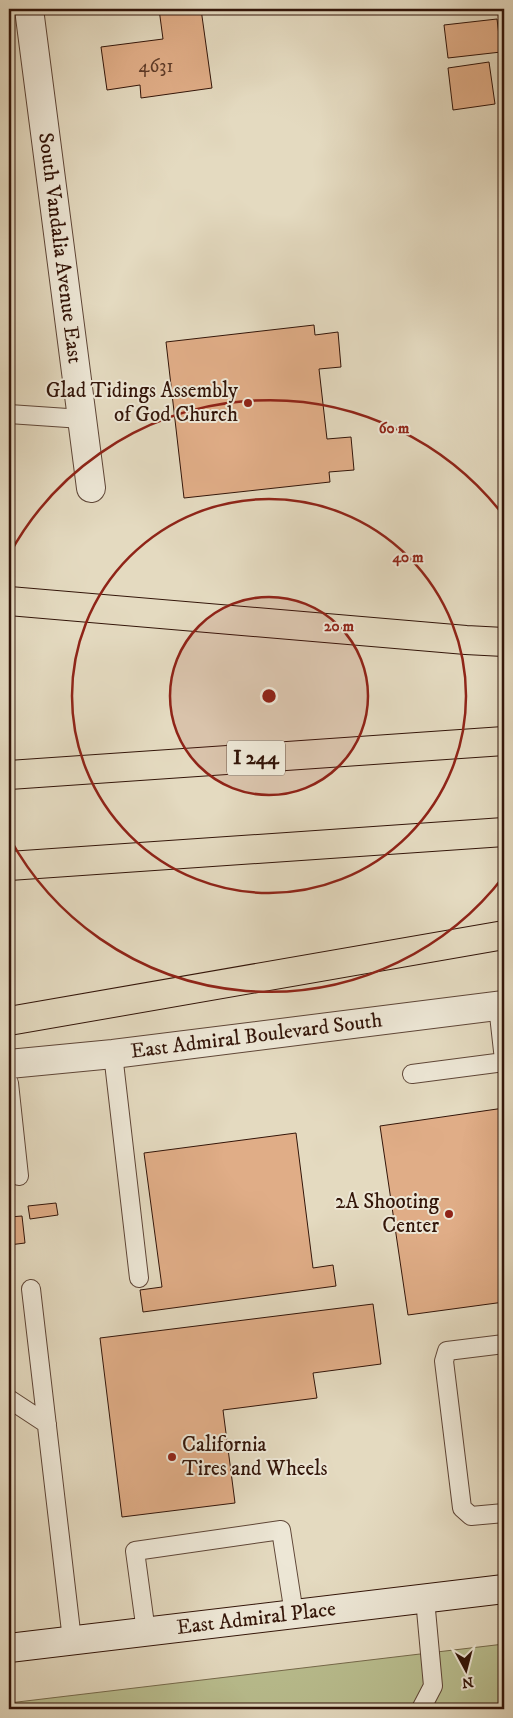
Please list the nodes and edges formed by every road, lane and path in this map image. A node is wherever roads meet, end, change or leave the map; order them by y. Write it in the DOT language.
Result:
graph roads {
  1 [pos="30,9"];
  2 [pos="9,414"];
  3 [pos="82,419"];
  4 [pos="91,488"];
  5 [pos="9,601"];
  6 [pos="504,642"];
  7 [pos="504,741"];
  8 [pos="9,775"];
  9 [pos="504,832"];
  10 [pos="9,866"];
  11 [pos="504,935"];
  12 [pos="501,1005"];
  13 [pos="9,1021"];
  14 [pos="113,1054"];
  15 [pos="504,1061"];
  16 [pos="9,1064"];
  17 [pos="412,1074"];
  18 [pos="9,1084"];
  19 [pos="19,1176"];
  20 [pos="139,1278"];
  21 [pos="31,1288"];
  22 [pos="504,1344"];
  23 [pos="9,1399"];
  24 [pos="47,1424"];
  25 [pos="504,1513"];
  26 [pos="504,1589"];
  27 [pos="425,1599"];
  28 [pos="294,1614"];
  29 [pos="146,1632"];
  30 [pos="72,1640"];
  31 [pos="9,1648"];
  32 [pos="421,1709"];
  1 -- 3 [label="street, South Vandalia Avenue East"];
  2 -- 3 [label="lane"];
  3 -- 4 [label="street, South Vandalia Avenue East"];
  5 -- 6 [label="highway"];
  7 -- 8 [label="highway, I 244"];
  9 -- 10 [label="highway"];
  11 -- 13 [label="highway"];
  12 -- 14 [label="street, East Admiral Boulevard South"];
  12 -- 15 [label="lane"];
  14 -- 16 [label="street, East Admiral Boulevard South"];
  14 -- 20 [label="lane"];
  15 -- 17 [label="lane"];
  18 -- 19 [label="lane"];
  21 -- 24 [label="lane"];
  22 -- 25 [label="lane"];
  23 -- 24 [label="lane"];
  24 -- 30 [label="lane"];
  26 -- 27 [label="street, East Admiral Place"];
  27 -- 28 [label="street, East Admiral Place"];
  27 -- 32 [label="lane"];
  28 -- 29 [label="street, East Admiral Place"];
  28 -- 29 [label="lane"];
  29 -- 30 [label="street, East Admiral Place"];
  30 -- 31 [label="street, East Admiral Place"];
}
